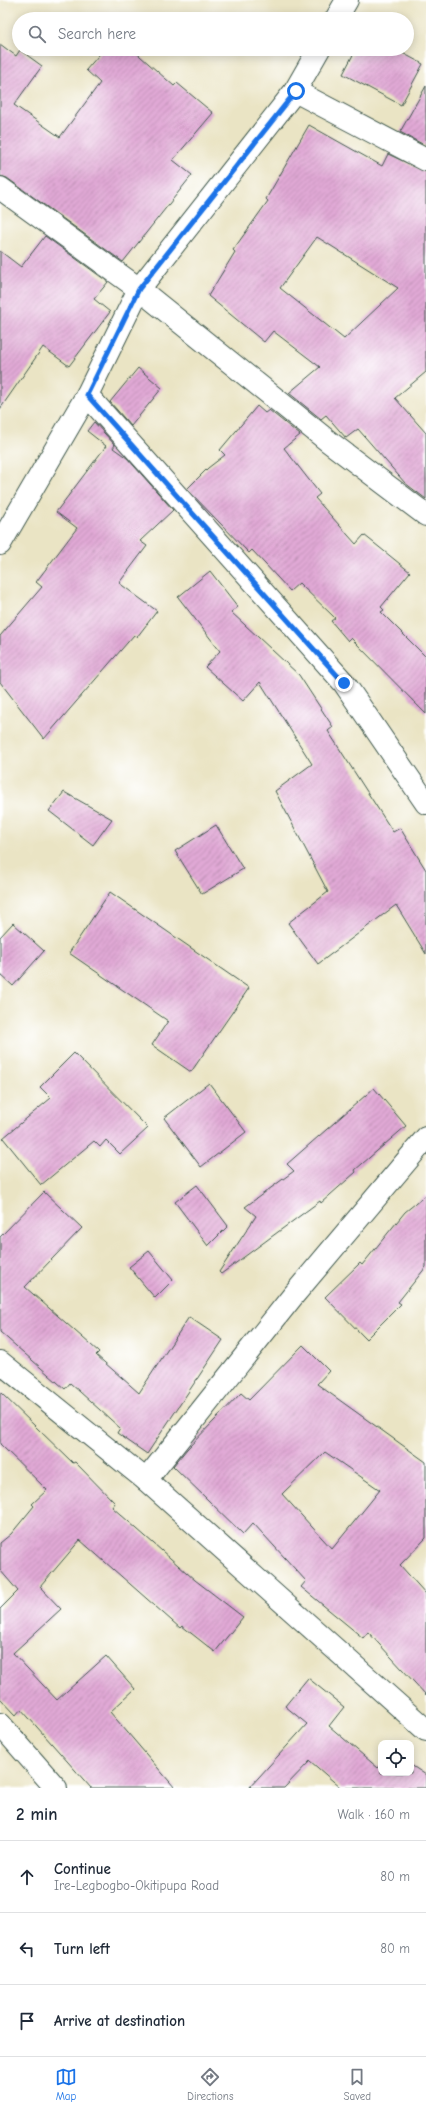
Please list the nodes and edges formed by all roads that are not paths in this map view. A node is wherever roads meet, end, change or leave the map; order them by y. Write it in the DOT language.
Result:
graph roads {
  1 [pos="347,0"];
  2 [pos="340,12"];
  3 [pos="315,56"];
  4 [pos="296,91"];
  5 [pos="426,160"];
  6 [pos="0,188"];
  7 [pos="139,289"];
  8 [pos="87,395"];
  9 [pos="426,515"];
  10 [pos="0,544"];
  11 [pos="426,803"];
  12 [pos="426,1138"];
  13 [pos="0,1362"];
  14 [pos="146,1480"];
  15 [pos="0,1724"];
  16 [pos="426,1730"];
  17 [pos="56,1788"];
  1 -- 2 [label="street"];
  3 -- 4 [label="street"];
  4 -- 5 [label="street"];
  4 -- 7 [label="street"];
  6 -- 7 [label="street"];
  7 -- 8 [label="street"];
  7 -- 9 [label="street"];
  8 -- 10 [label="street"];
  8 -- 11 [label="street"];
  12 -- 14 [label="street"];
  13 -- 14 [label="street"];
  14 -- 16 [label="street"];
  15 -- 17 [label="street"];
}
